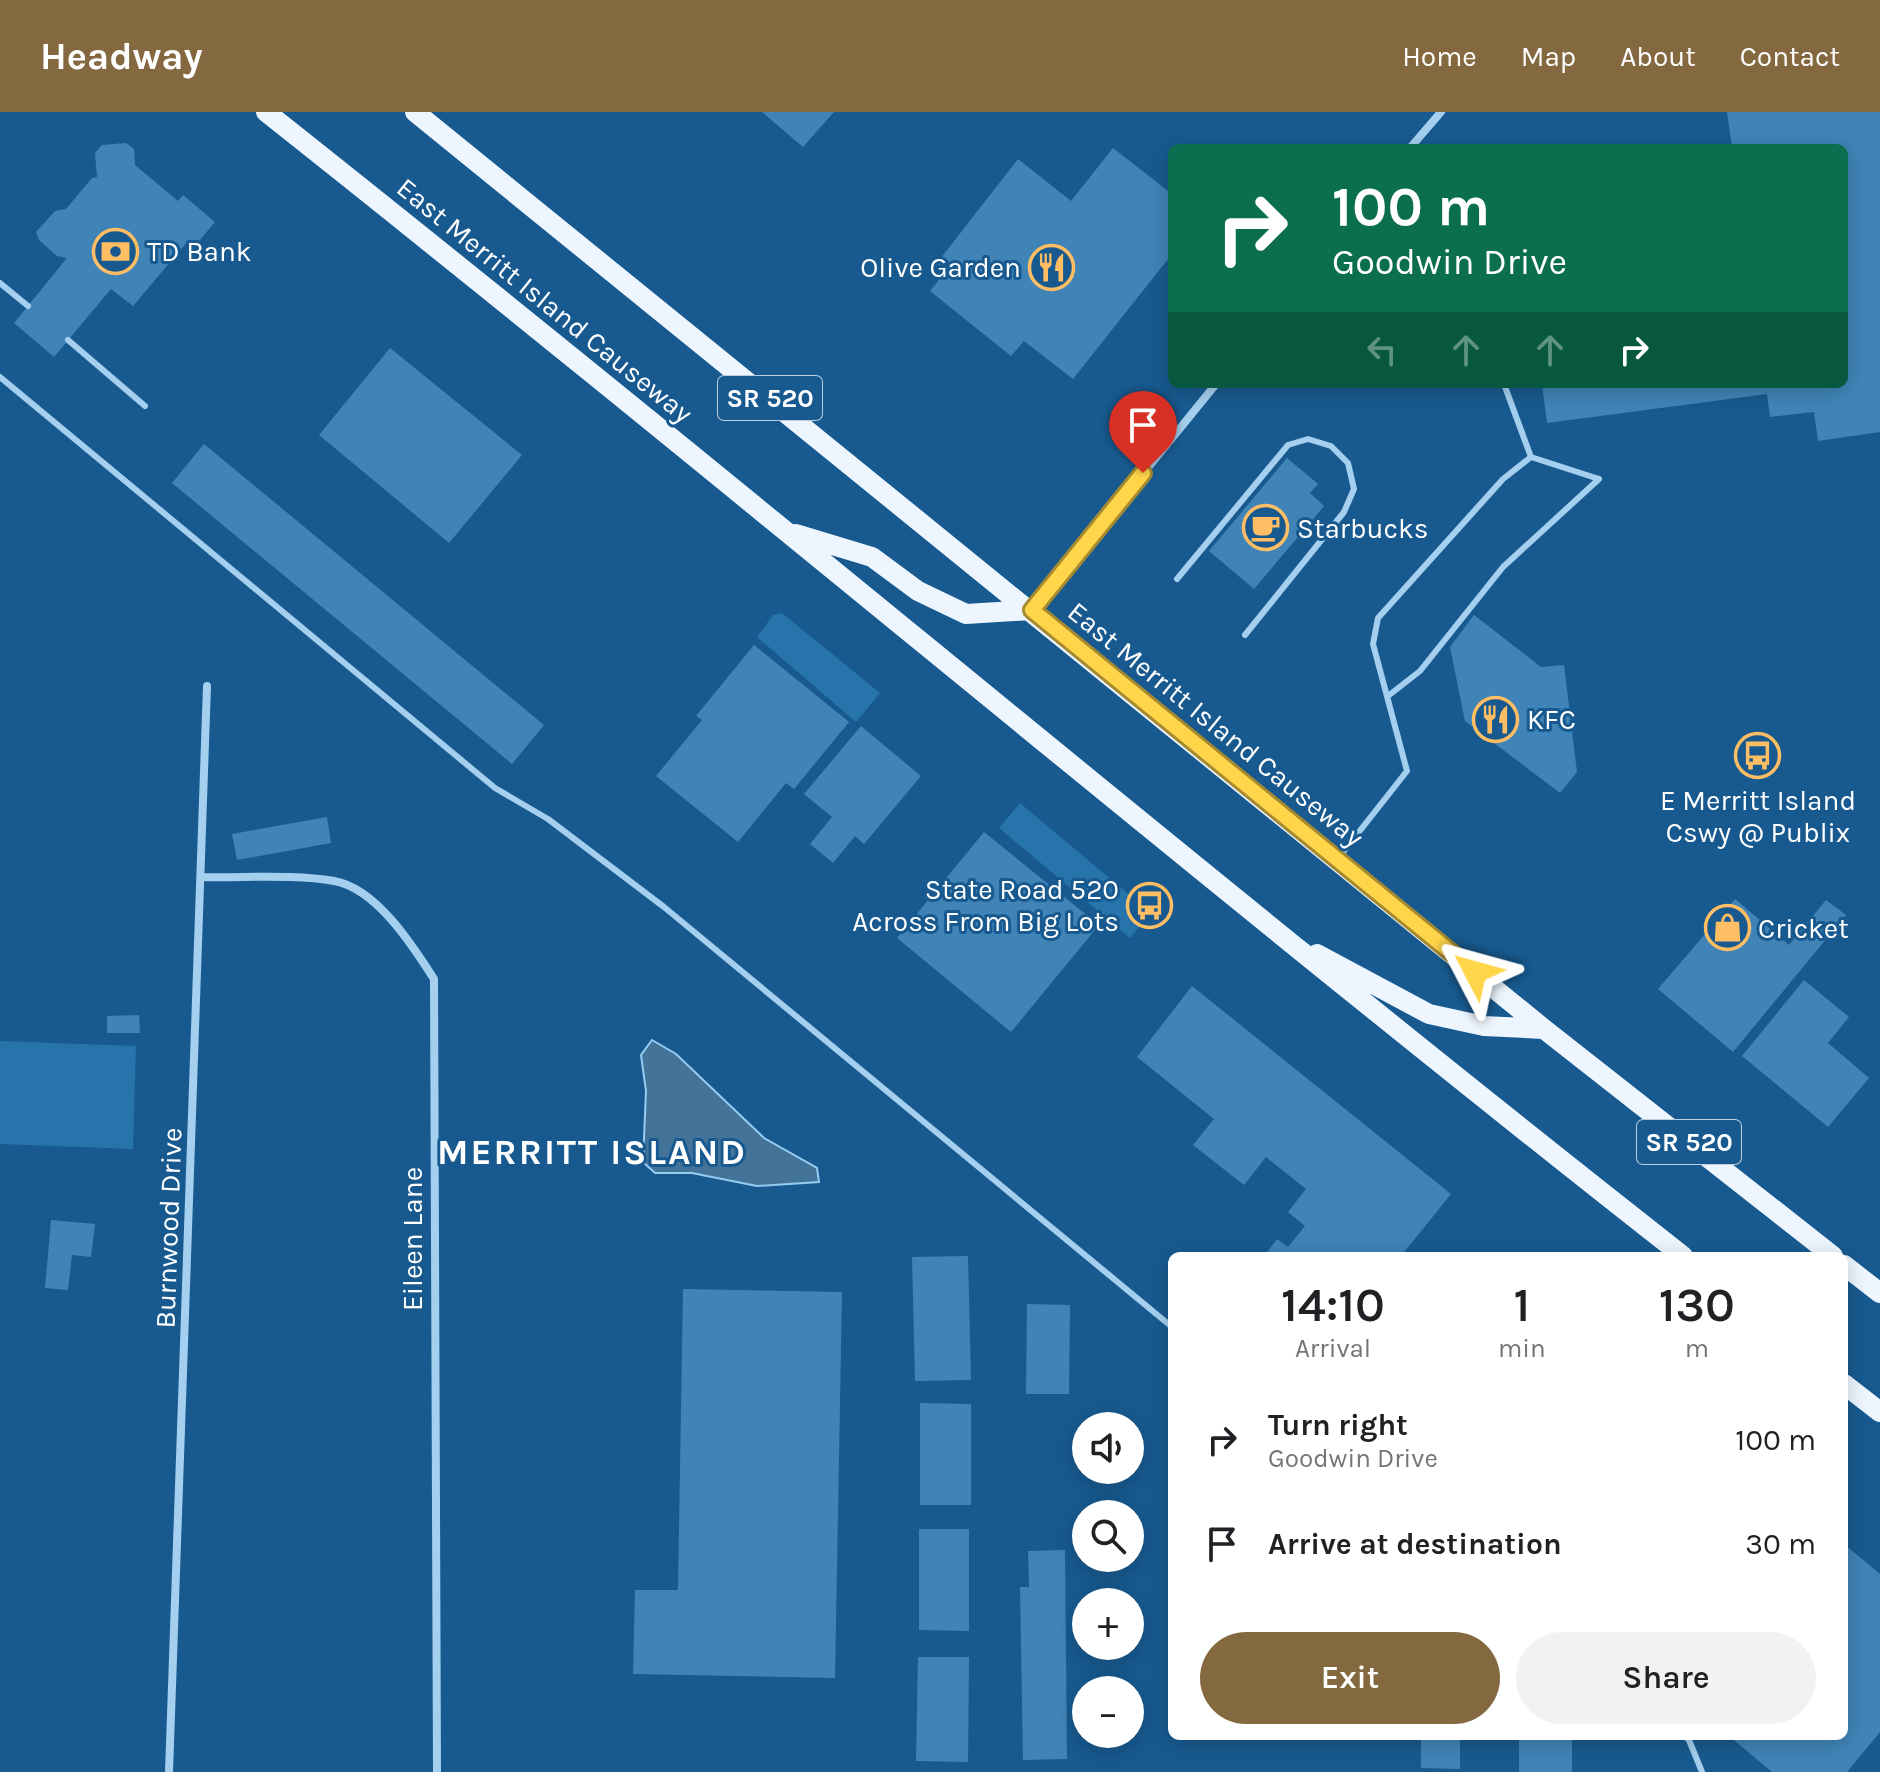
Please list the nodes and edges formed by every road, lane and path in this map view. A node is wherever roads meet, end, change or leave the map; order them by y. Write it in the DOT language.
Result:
graph roads {
  1 [pos="266,112"];
  2 [pos="1441,112"];
  3 [pos="423,114"];
  4 [pos="1413,144"];
  5 [pos="0,283"];
  6 [pos="28,306"];
  7 [pos="68,340"];
  8 [pos="0,377"];
  9 [pos="1213,388"];
  10 [pos="1505,388"];
  11 [pos="145,406"];
  12 [pos="1531,457"];
  13 [pos="786,531"];
  14 [pos="1177,579"];
  15 [pos="1032,610"];
  16 [pos="1245,635"];
  17 [pos="207,686"];
  18 [pos="1388,696"];
  19 [pos="1338,860"];
  20 [pos="203,877"];
  21 [pos="1277,933"];
  22 [pos="1544,1029"];
  23 [pos="1678,1252"];
  24 [pos="1828,1252"];
  25 [pos="1848,1268"];
  26 [pos="1880,1293"];
  27 [pos="1168,1324"];
  28 [pos="1848,1387"];
  29 [pos="1880,1412"];
  30 [pos="1689,1740"];
  31 [pos="169,1772"];
  32 [pos="437,1772"];
  33 [pos="1702,1772"];
  1 -- 13 [label="main road, East Merritt Island Causeway"];
  2 -- 4 [label="street"];
  3 -- 15 [label="main road, East Merritt Island Causeway / SR 520"];
  5 -- 6 [label="lane"];
  7 -- 11 [label="lane"];
  8 -- 27 [label="lane"];
  9 -- 15 [label="street"];
  10 -- 12 [label="lane"];
  12 -- 18 [label="lane"];
  12 -- 18 [label="lane"];
  13 -- 15 [label="main road"];
  13 -- 21 [label="main road, East Merritt Island Causeway"];
  14 -- 16 [label="lane"];
  15 -- 19 [label="main road, East Merritt Island Causeway / SR 520"];
  17 -- 20 [label="street, Burnwood Drive"];
  18 -- 19 [label="lane"];
  19 -- 22 [label="main road, East Merritt Island Causeway / SR 520"];
  20 -- 31 [label="street, Burnwood Drive"];
  20 -- 32 [label="street, Eileen Lane"];
  21 -- 22 [label="main road"];
  21 -- 23 [label="main road, East Merritt Island Causeway"];
  22 -- 24 [label="main road, East Merritt Island Causeway / SR 520"];
  25 -- 26 [label="main road"];
  28 -- 29 [label="main road"];
  30 -- 33 [label="lane"];
}
